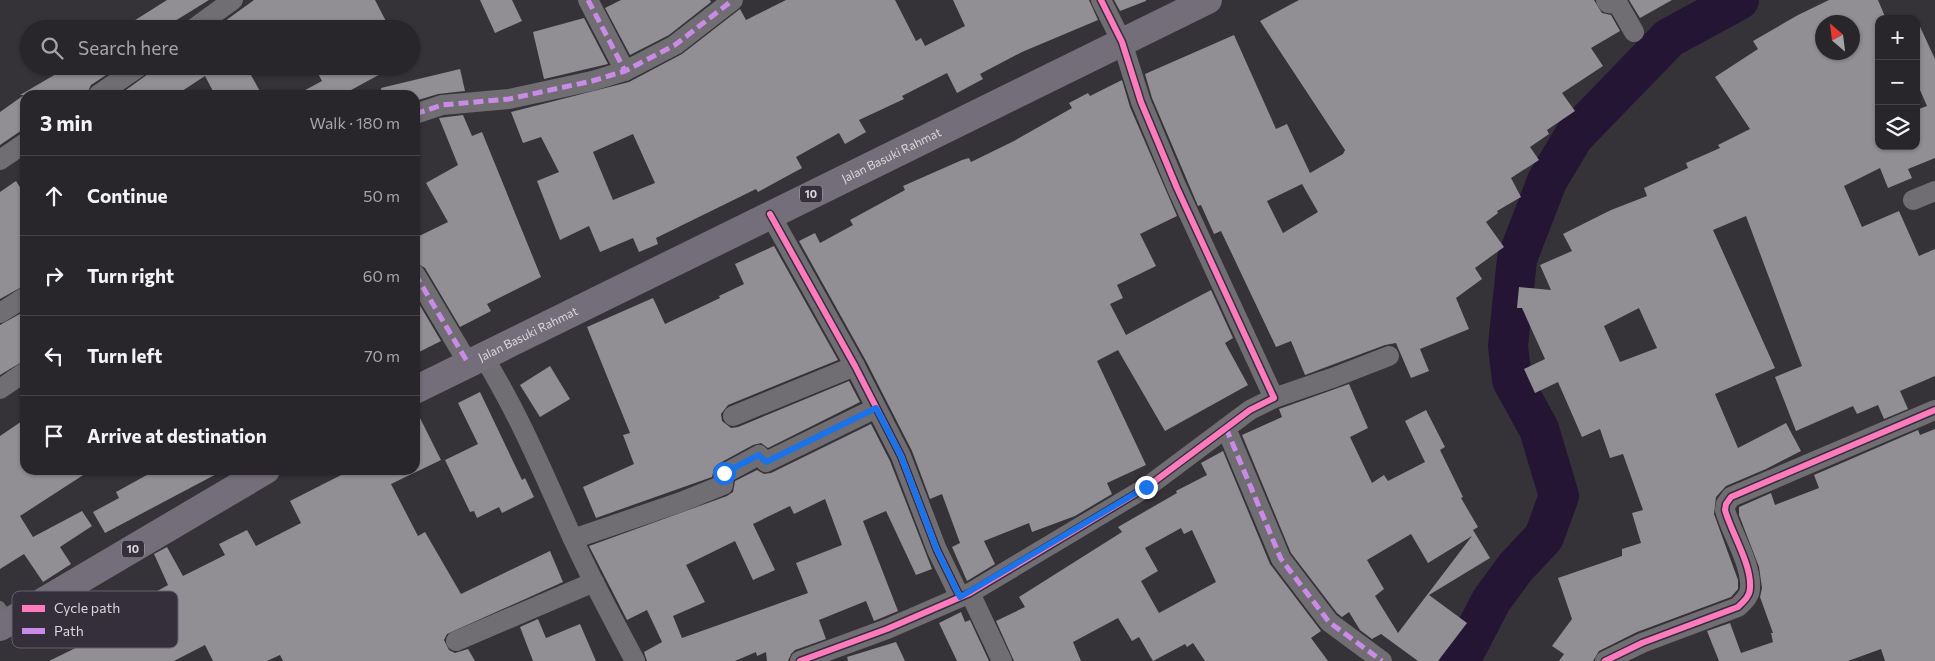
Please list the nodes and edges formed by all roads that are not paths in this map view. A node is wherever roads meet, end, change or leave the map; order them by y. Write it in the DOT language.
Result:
graph roads {
  1 [pos="233,0"];
  2 [pos="588,0"];
  3 [pos="733,0"];
  4 [pos="1100,0"];
  5 [pos="1208,0"];
  6 [pos="1606,0"];
  7 [pos="205,20"];
  8 [pos="1634,32"];
  9 [pos="1122,42"];
  10 [pos="624,71"];
  11 [pos="127,75"];
  12 [pos="105,90"];
  13 [pos="420,112"];
  14 [pos="20,146"];
  15 [pos="0,160"];
  16 [pos="1935,191"];
  17 [pos="1913,200"];
  18 [pos="770,214"];
  19 [pos="420,282"];
  20 [pos="20,300"];
  21 [pos="0,313"];
  22 [pos="1389,356"];
  23 [pos="475,359"];
  24 [pos="855,366"];
  25 [pos="20,375"];
  26 [pos="420,387"];
  27 [pos="0,389"];
  28 [pos="1274,398"];
  29 [pos="876,408"];
  30 [pos="1935,410"];
  31 [pos="733,416"];
  32 [pos="1226,428"];
  33 [pos="257,475"];
  34 [pos="573,538"];
  35 [pos="594,582"];
  36 [pos="52,591"];
  37 [pos="965,595"];
  38 [pos="456,641"];
  39 [pos="635,661"];
  40 [pos="800,661"];
  41 [pos="1002,661"];
  42 [pos="1382,661"];
  43 [pos="1604,661"];
  1 -- 7 [label="street"];
  2 -- 10 [label="street"];
  3 -- 10 [label="street"];
  4 -- 9 [label="street"];
  5 -- 9 [label="highway, Jalan Basuki Rahmat / 10"];
  6 -- 8 [label="street"];
  9 -- 18 [label="highway, Jalan Basuki Rahmat / 10"];
  9 -- 28 [label="street"];
  10 -- 13 [label="street"];
  11 -- 12 [label="street"];
  14 -- 15 [label="street"];
  16 -- 17 [label="street"];
  18 -- 23 [label="highway, Jalan Basuki Rahmat / 10"];
  18 -- 24 [label="street"];
  19 -- 23 [label="street"];
  20 -- 21 [label="street"];
  22 -- 28 [label="street"];
  23 -- 26 [label="highway, Jalan Basuki Rahmat / 10"];
  23 -- 34 [label="street"];
  24 -- 29 [label="street"];
  24 -- 31 [label="street"];
  25 -- 27 [label="street"];
  28 -- 32 [label="street"];
  29 -- 34 [label="street"];
  29 -- 37 [label="street"];
  30 -- 43 [label="street"];
  32 -- 37 [label="street"];
  32 -- 42 [label="street"];
  33 -- 36 [label="highway, 10"];
  34 -- 35 [label="street"];
  35 -- 38 [label="street"];
  35 -- 39 [label="street"];
  37 -- 40 [label="street"];
  37 -- 41 [label="street"];
}
